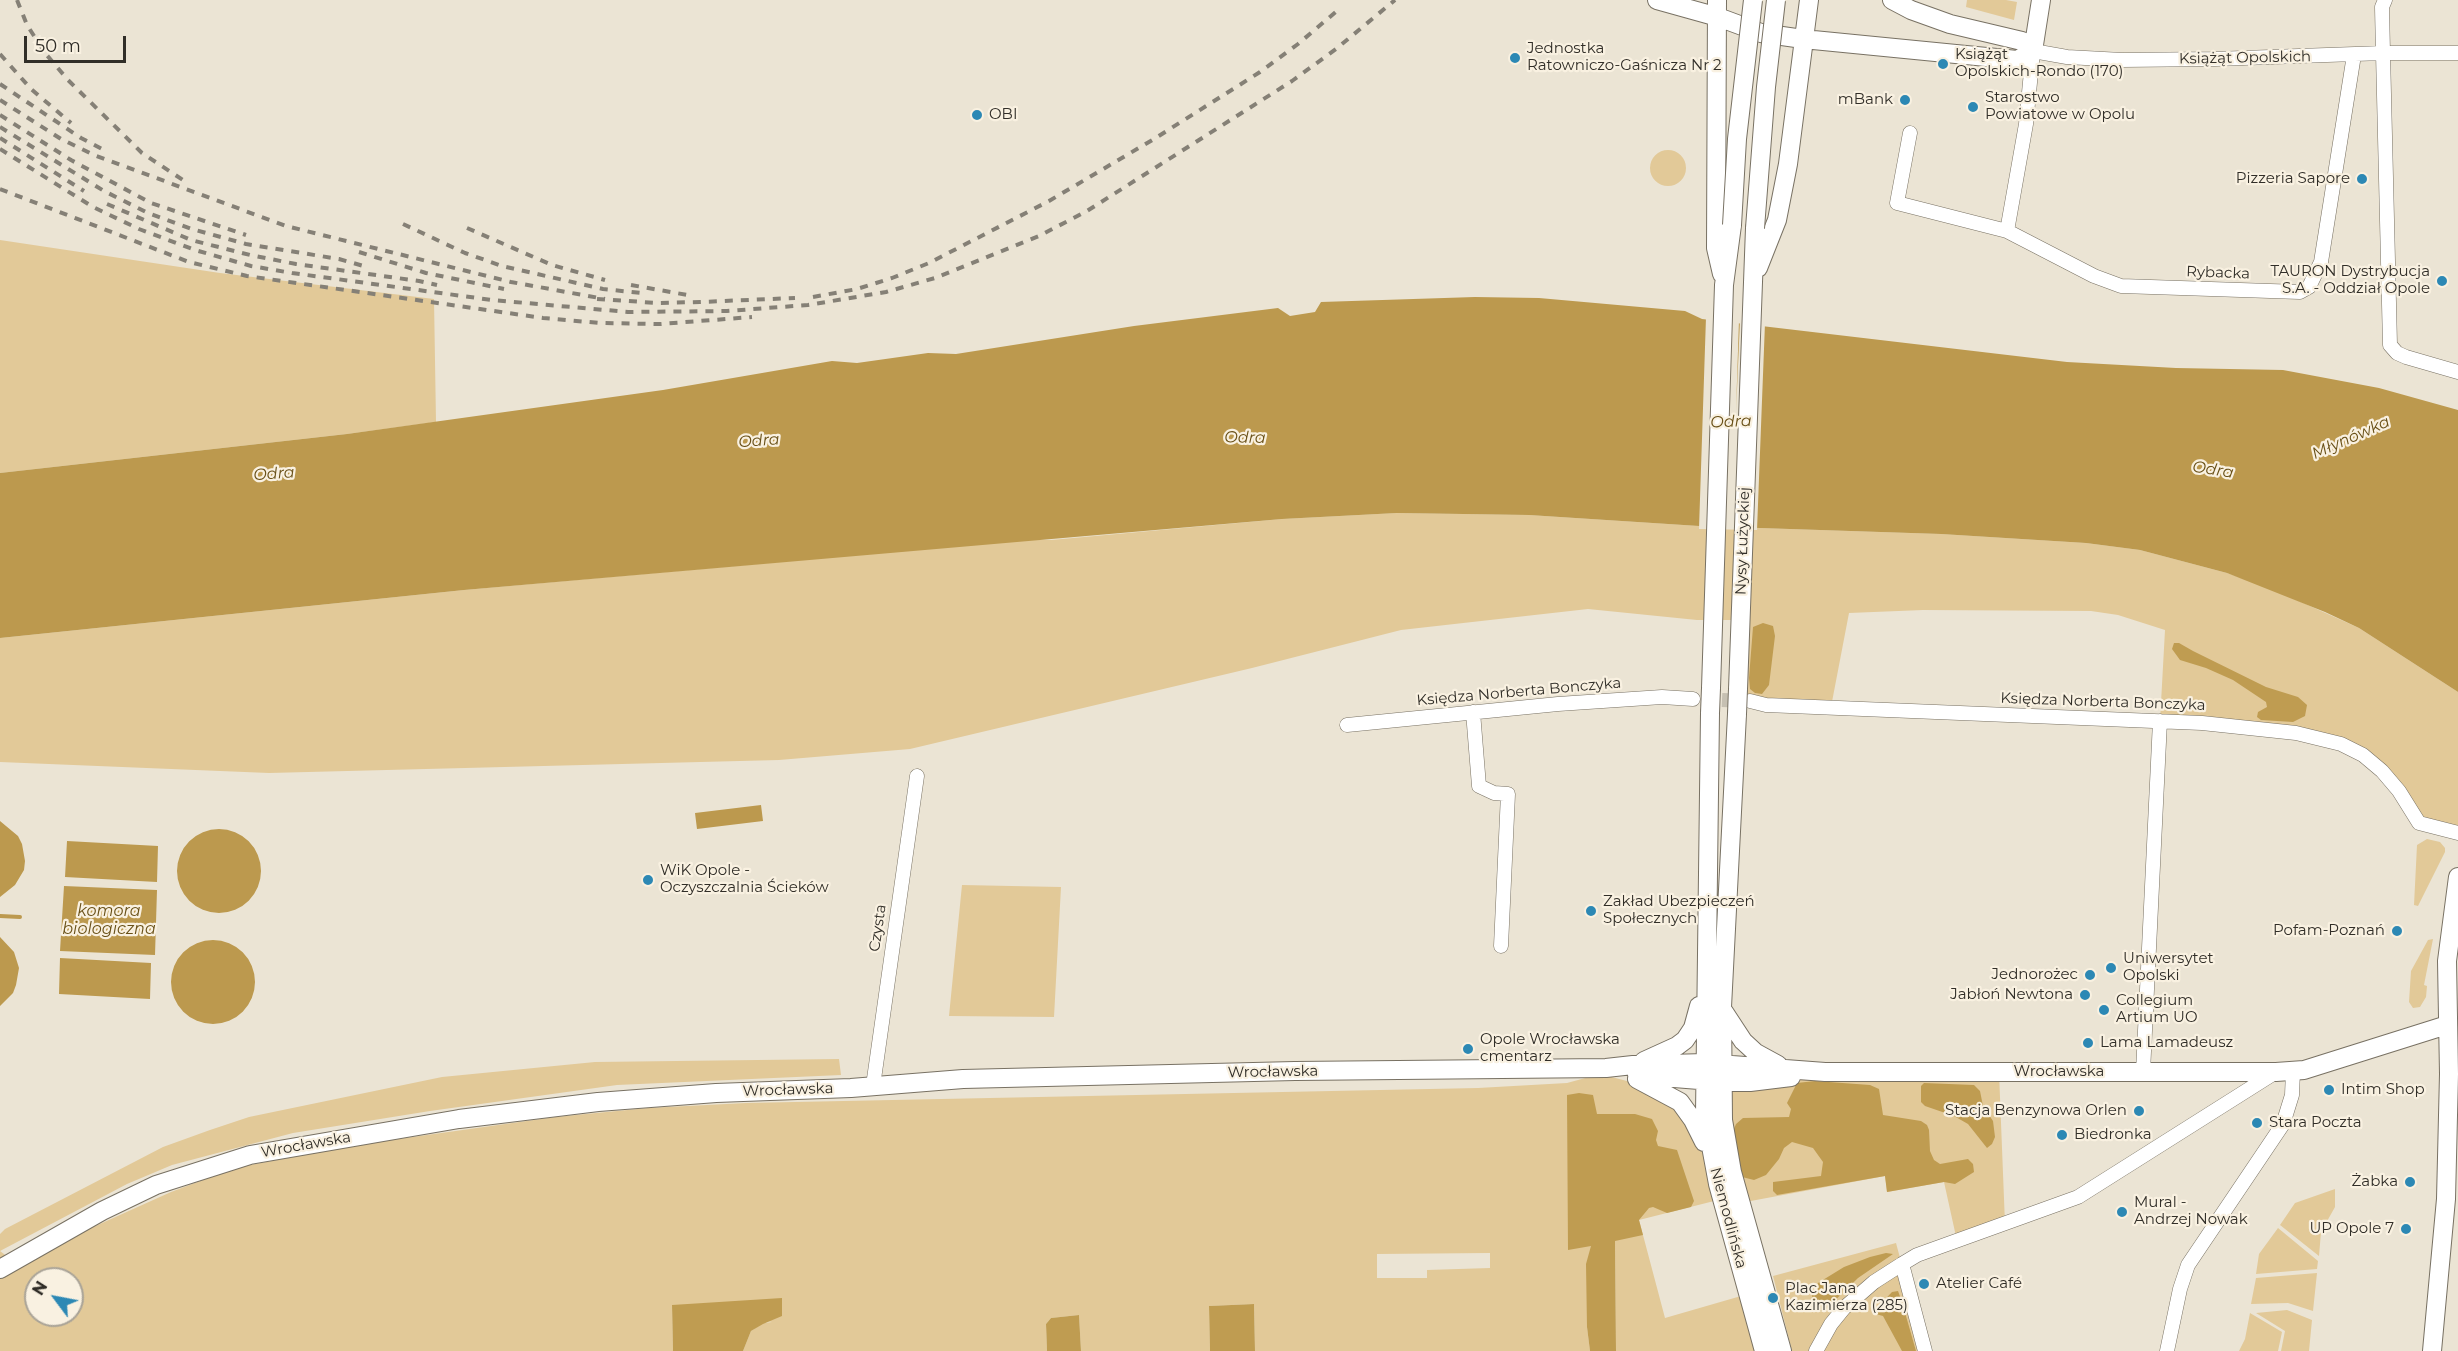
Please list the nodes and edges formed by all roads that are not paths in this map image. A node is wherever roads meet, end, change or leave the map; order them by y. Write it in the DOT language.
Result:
graph roads {
  1 [pos="1657,0"];
  2 [pos="1753,0"];
  3 [pos="1776,0"];
  4 [pos="1809,0"];
  5 [pos="1893,0"];
  6 [pos="2041,0"];
  7 [pos="2385,0"];
  8 [pos="1717,8"];
  9 [pos="1803,39"];
  10 [pos="2033,51"];
  11 [pos="2383,53"];
  12 [pos="2458,53"];
  13 [pos="2354,55"];
  14 [pos="1910,133"];
  15 [pos="2007,231"];
  16 [pos="1723,248"];
  17 [pos="1752,285"];
  18 [pos="2458,372"];
  19 [pos="1744,695"];
  20 [pos="1693,699"];
  21 [pos="1473,712"];
  22 [pos="2160,721"];
  23 [pos="1347,725"];
  24 [pos="916,776"];
  25 [pos="2458,833"];
  26 [pos="2458,878"];
  27 [pos="2454,938"];
  28 [pos="1501,946"];
  29 [pos="1706,978"];
  30 [pos="1722,1007"];
  31 [pos="2447,1025"];
  32 [pos="1788,1069"];
  33 [pos="1630,1070"];
  34 [pos="1825,1072"];
  35 [pos="2143,1072"];
  36 [pos="2285,1072"];
  37 [pos="1704,1073"];
  38 [pos="2454,1073"];
  39 [pos="1724,1074"];
  40 [pos="873,1086"];
  41 [pos="1712,1158"];
  42 [pos="2452,1202"];
  43 [pos="7,1264"];
  44 [pos="1902,1264"];
  45 [pos="1764,1351"];
  46 [pos="1782,1351"];
  47 [pos="1816,1351"];
  48 [pos="1925,1351"];
  49 [pos="2167,1351"];
  50 [pos="2432,1351"];
  1 -- 8 [label="main road, Książąt Opolskich"];
  2 -- 16 [label="main road, Nysy Łużyckiej, bridge"];
  3 -- 17 [label="main road, Nysy Łużyckiej, bridge"];
  4 -- 9 [label="main road"];
  5 -- 10 [label="main road, Książąt Opolskich"];
  6 -- 10 [label="main road"];
  7 -- 11 [label="street"];
  8 -- 9 [label="main road, Książąt Opolskich"];
  8 -- 16 [label="main road"];
  9 -- 10 [label="main road, Książąt Opolskich"];
  9 -- 17 [label="main road"];
  10 -- 13 [label="street, Książąt Opolskich"];
  10 -- 15 [label="street"];
  11 -- 12 [label="street, Książąt Opolskich"];
  11 -- 13 [label="street, Książąt Opolskich"];
  11 -- 18 [label="street"];
  13 -- 15 [label="street, Rybacka"];
  14 -- 15 [label="street, Rybacka"];
  16 -- 29 [label="main road, Nysy Łużyckiej, bridge"];
  17 -- 19 [label="main road, Nysy Łużyckiej"];
  19 -- 22 [label="street, Księdza Norberta Bonczyka"];
  19 -- 30 [label="main road, Nysy Łużyckiej, bridge"];
  20 -- 21 [label="street, Księdza Norberta Bonczyka"];
  21 -- 23 [label="street, Księdza Norberta Bonczyka"];
  21 -- 28 [label="street"];
  22 -- 25 [label="street, Księdza Norberta Bonczyka"];
  22 -- 35 [label="street"];
  24 -- 40 [label="street, Czysta"];
  26 -- 27 [label="main road"];
  27 -- 31 [label="main road"];
  29 -- 33 [label="main road"];
  29 -- 37 [label="main road, Nysy Łużyckiej"];
  30 -- 32 [label="main road"];
  30 -- 39 [label="main road, Nysy Łużyckiej"];
  31 -- 36 [label="main road, Wrocławska"];
  31 -- 38 [label="main road"];
  32 -- 34 [label="main road, Wrocławska"];
  32 -- 39 [label="main road, Wrocławska"];
  33 -- 37 [label="main road, Wrocławska"];
  33 -- 40 [label="main road, Wrocławska"];
  33 -- 41 [label="main road"];
  34 -- 35 [label="main road, Wrocławska"];
  34 -- 39 [label="main road, Wrocławska"];
  35 -- 36 [label="main road, Wrocławska"];
  36 -- 44 [label="street"];
  36 -- 49 [label="street"];
  37 -- 39 [label="main road, Wrocławska"];
  37 -- 41 [label="main road, Niemodlińska"];
  38 -- 42 [label="main road"];
  39 -- 46 [label="main road, Niemodlińska"];
  40 -- 43 [label="main road, Wrocławska"];
  41 -- 45 [label="main road, Niemodlińska"];
  42 -- 50 [label="main road"];
  44 -- 47 [label="street"];
  44 -- 48 [label="street"];
}
